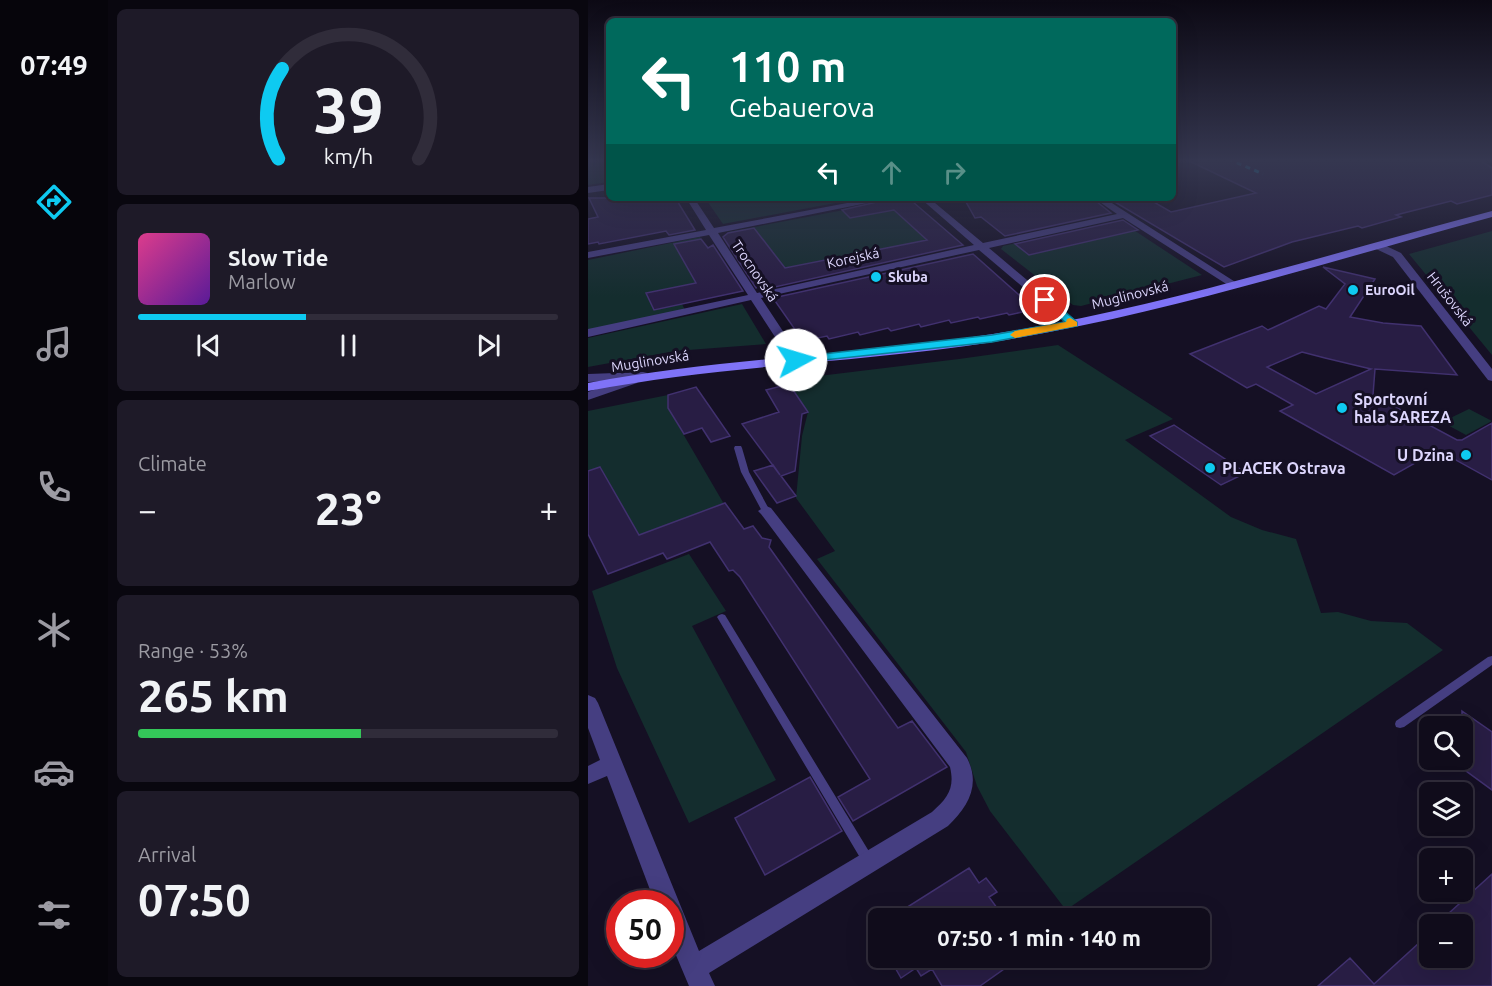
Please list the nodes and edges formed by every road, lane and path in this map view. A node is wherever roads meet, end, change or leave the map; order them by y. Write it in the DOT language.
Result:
graph roads {
  1 [pos="694,205"];
  2 [pos="850,205"];
  3 [pos="932,205"];
  4 [pos="1109,205"];
  5 [pos="1492,214"];
  6 [pos="1125,215"];
  7 [pos="710,231"];
  8 [pos="980,246"];
  9 [pos="1378,246"];
  10 [pos="588,255"];
  11 [pos="1235,285"];
  12 [pos="754,295"];
  13 [pos="1073,324"];
  14 [pos="588,333"];
  15 [pos="796,360"];
  16 [pos="643,376"];
  17 [pos="1492,377"];
  18 [pos="588,378"];
  19 [pos="588,387"];
  20 [pos="588,396"];
  21 [pos="738,448"];
  22 [pos="765,511"];
  23 [pos="722,617"];
  24 [pos="1492,660"];
  25 [pos="588,702"];
  26 [pos="1400,724"];
  27 [pos="611,765"];
  28 [pos="588,775"];
  29 [pos="869,862"];
  30 [pos="662,890"];
  31 [pos="684,944"];
  32 [pos="698,977"];
  1 -- 7 [label="street, Trocnovská"];
  2 -- 7 [label="street"];
  3 -- 8 [label="street"];
  4 -- 6 [label="street"];
  5 -- 9 [label="main road, Muglinovská"];
  6 -- 8 [label="street, Korejská"];
  6 -- 11 [label="street"];
  7 -- 10 [label="street"];
  7 -- 12 [label="street, Trocnovská"];
  8 -- 12 [label="street, Korejská"];
  8 -- 13 [label="street"];
  9 -- 11 [label="main road, Muglinovská"];
  9 -- 17 [label="street, Hrušovská"];
  11 -- 13 [label="main road, Muglinovská"];
  12 -- 14 [label="street, Korejská"];
  12 -- 15 [label="street, Trocnovská"];
  13 -- 15 [label="main road, Muglinovská"];
  15 -- 16 [label="main road, Muglinovská"];
  16 -- 18 [label="street"];
  16 -- 19 [label="main road, Muglinovská"];
  16 -- 20 [label="street"];
  21 -- 22 [label="lane"];
  22 -- 29 [label="street"];
  23 -- 29 [label="lane"];
  24 -- 26 [label="lane"];
  25 -- 27 [label="street"];
  27 -- 28 [label="street"];
  27 -- 30 [label="street"];
  29 -- 32 [label="street"];
  31 -- 32 [label="street"];
}
